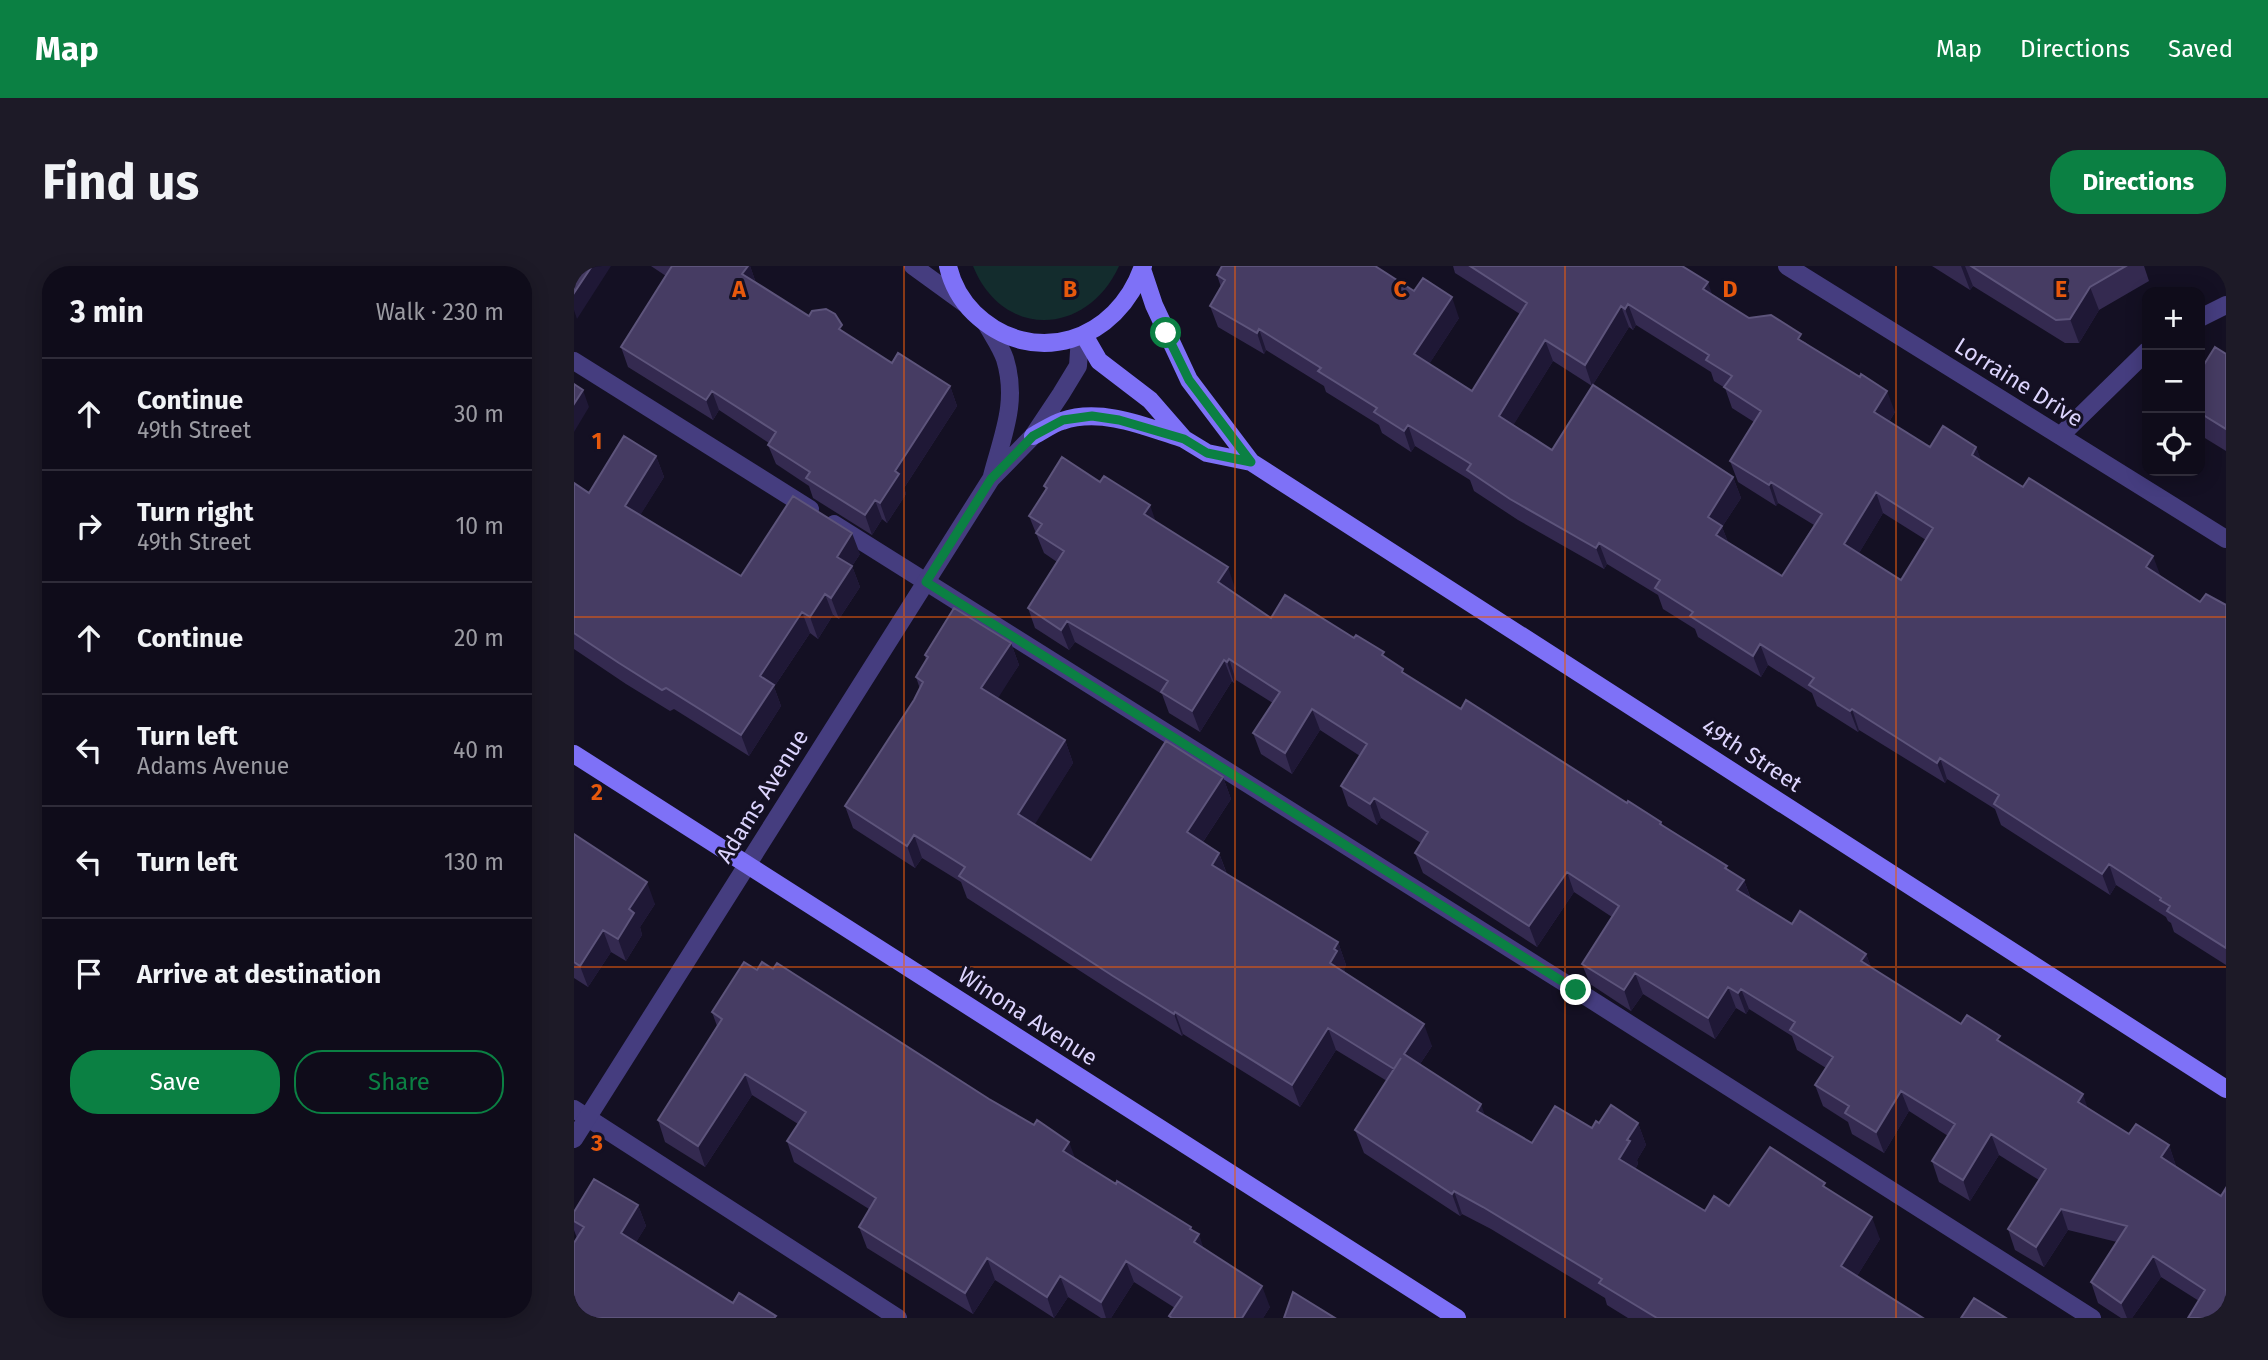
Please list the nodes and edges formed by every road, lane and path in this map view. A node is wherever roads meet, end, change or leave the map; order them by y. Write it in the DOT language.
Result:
graph roads {
  1 [pos="913,266"];
  2 [pos="948,266"];
  3 [pos="1787,266"];
  4 [pos="1142,267"];
  5 [pos="965,303"];
  6 [pos="2226,305"];
  7 [pos="2205,316"];
  8 [pos="987,325"];
  9 [pos="1082,336"];
  10 [pos="2142,356"];
  11 [pos="574,361"];
  12 [pos="1033,436"];
  13 [pos="2060,436"];
  14 [pos="1184,439"];
  15 [pos="1251,462"];
  16 [pos="991,479"];
  17 [pos="2226,539"];
  18 [pos="926,582"];
  19 [pos="574,754"];
  20 [pos="747,865"];
  21 [pos="2226,1089"];
  22 [pos="581,1113"];
  23 [pos="574,1139"];
  24 [pos="898,1318"];
  25 [pos="1457,1318"];
  26 [pos="2092,1318"];
  1 -- 5 [label="street"];
  2 -- 5 [label="street"];
  3 -- 13 [label="street, Lorraine Drive"];
  4 -- 9 [label="street"];
  4 -- 15 [label="street, 49th Street"];
  5 -- 8 [label="street"];
  6 -- 7 [label="street"];
  8 -- 9 [label="street"];
  8 -- 16 [label="street, Adams Avenue"];
  9 -- 12 [label="street, Adams Avenue"];
  9 -- 14 [label="street, 49th Street"];
  10 -- 13 [label="street"];
  11 -- 18 [label="street"];
  12 -- 14 [label="street"];
  12 -- 16 [label="street, Adams Avenue"];
  13 -- 17 [label="street, Lorraine Drive"];
  14 -- 15 [label="street, 49th Street"];
  15 -- 21 [label="street, 49th Street"];
  16 -- 18 [label="street, Adams Avenue"];
  18 -- 20 [label="street, Adams Avenue"];
  18 -- 26 [label="street"];
  19 -- 20 [label="street, Winona Avenue"];
  20 -- 22 [label="street, Adams Avenue"];
  20 -- 25 [label="street, Winona Avenue"];
  22 -- 23 [label="street, Adams Avenue"];
  22 -- 24 [label="street"];
}
